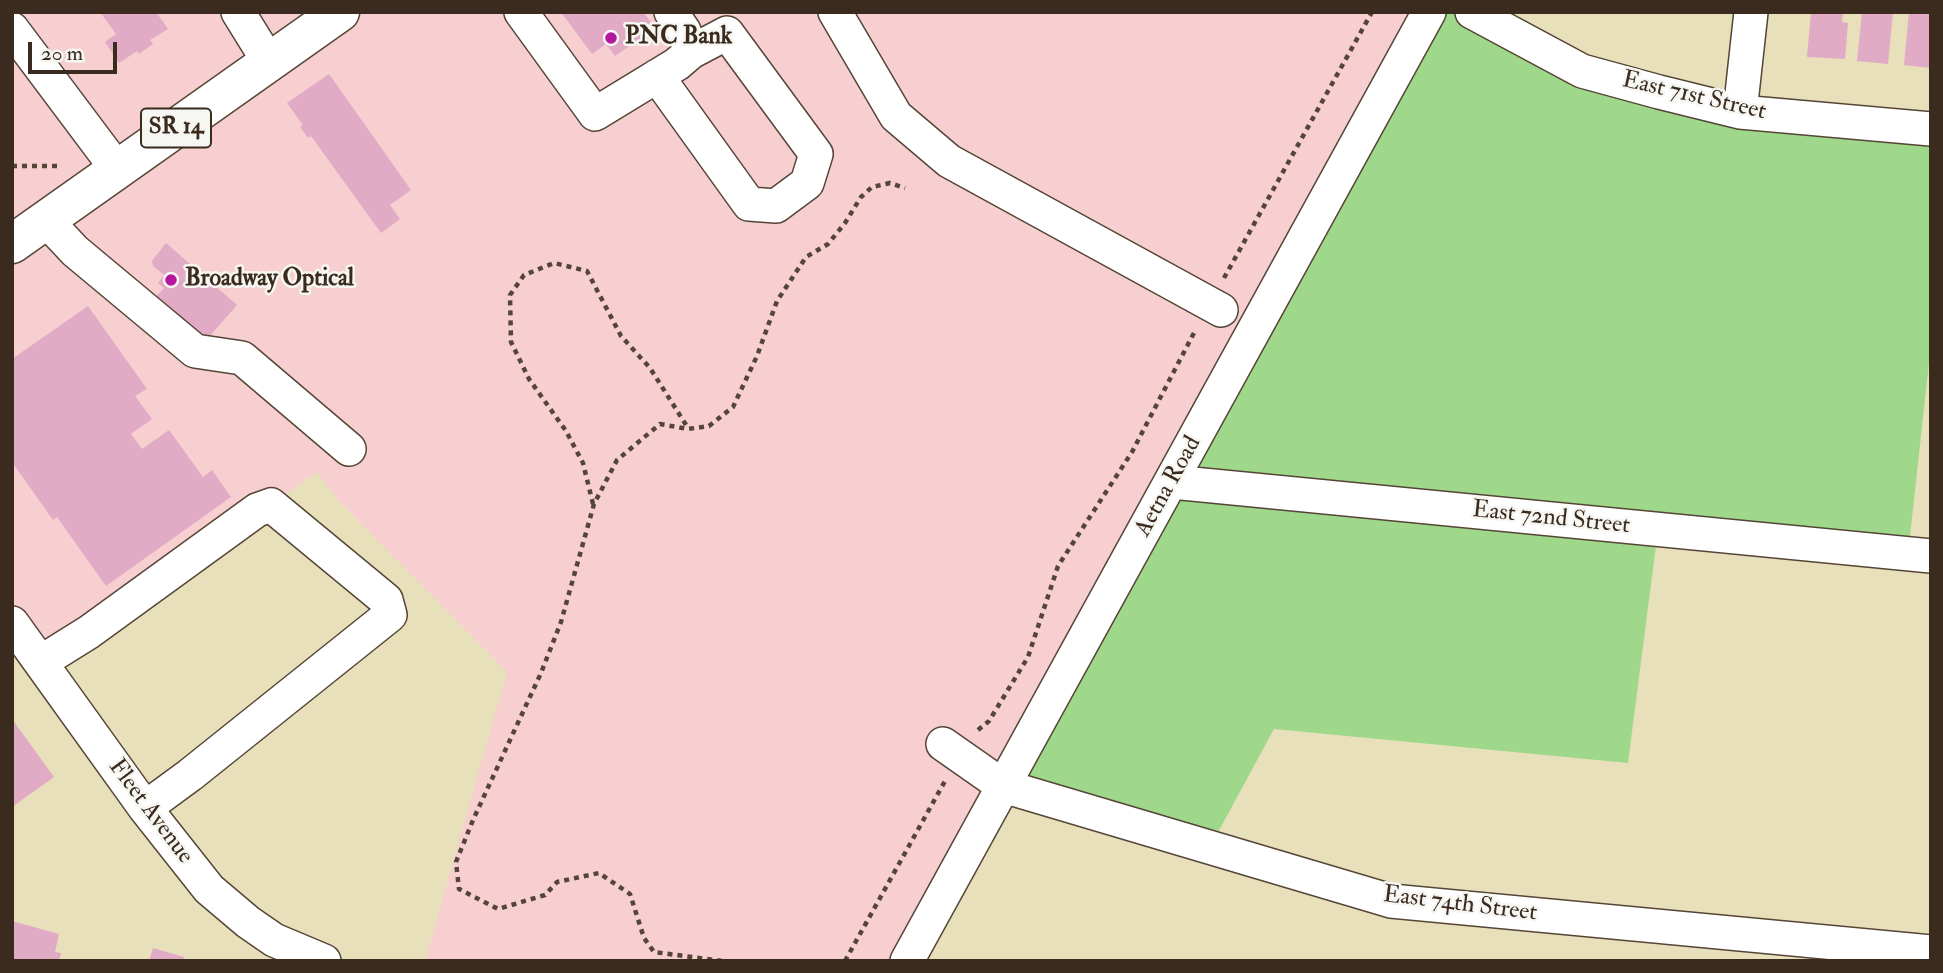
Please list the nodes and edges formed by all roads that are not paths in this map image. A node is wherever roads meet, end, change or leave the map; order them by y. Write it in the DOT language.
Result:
graph roads {
  1 [pos="238,12"];
  2 [pos="521,12"];
  3 [pos="671,12"];
  4 [pos="835,12"];
  5 [pos="1429,12"];
  6 [pos="1472,12"];
  7 [pos="1751,12"];
  8 [pos="335,14"];
  9 [pos="12,29"];
  10 [pos="691,52"];
  11 [pos="269,62"];
  12 [pos="657,76"];
  13 [pos="1740,112"];
  14 [pos="1931,130"];
  15 [pos="117,169"];
  16 [pos="46,219"];
  17 [pos="12,244"];
  18 [pos="1221,310"];
  19 [pos="349,449"];
  20 [pos="1172,482"];
  21 [pos="1931,556"];
  22 [pos="12,623"];
  23 [pos="41,662"];
  24 [pos="951,749"];
  25 [pos="1003,786"];
  26 [pos="145,808"];
  27 [pos="1931,952"];
  28 [pos="324,961"];
  29 [pos="907,961"];
  1 -- 11 [label="street"];
  2 -- 12 [label="street"];
  3 -- 10 [label="street"];
  4 -- 18 [label="street"];
  5 -- 20 [label="street, Aetna Road"];
  6 -- 13 [label="street, East 71st Street"];
  7 -- 13 [label="street"];
  8 -- 11 [label="main road, SR 14"];
  9 -- 15 [label="street"];
  10 -- 12 [label="street"];
  10 -- 12 [label="street"];
  11 -- 15 [label="main road, SR 14"];
  13 -- 14 [label="street, East 71st Street"];
  15 -- 16 [label="main road, SR 14"];
  16 -- 17 [label="main road, SR 14"];
  16 -- 19 [label="street"];
  20 -- 21 [label="street, East 72nd Street"];
  20 -- 25 [label="street, Aetna Road"];
  22 -- 23 [label="street, Fleet Avenue"];
  23 -- 26 [label="street, Fleet Avenue"];
  23 -- 26 [label="street"];
  24 -- 25 [label="street, East 74th Street"];
  25 -- 27 [label="street, East 74th Street"];
  25 -- 29 [label="street, Aetna Road"];
  26 -- 28 [label="street, Fleet Avenue"];
}
